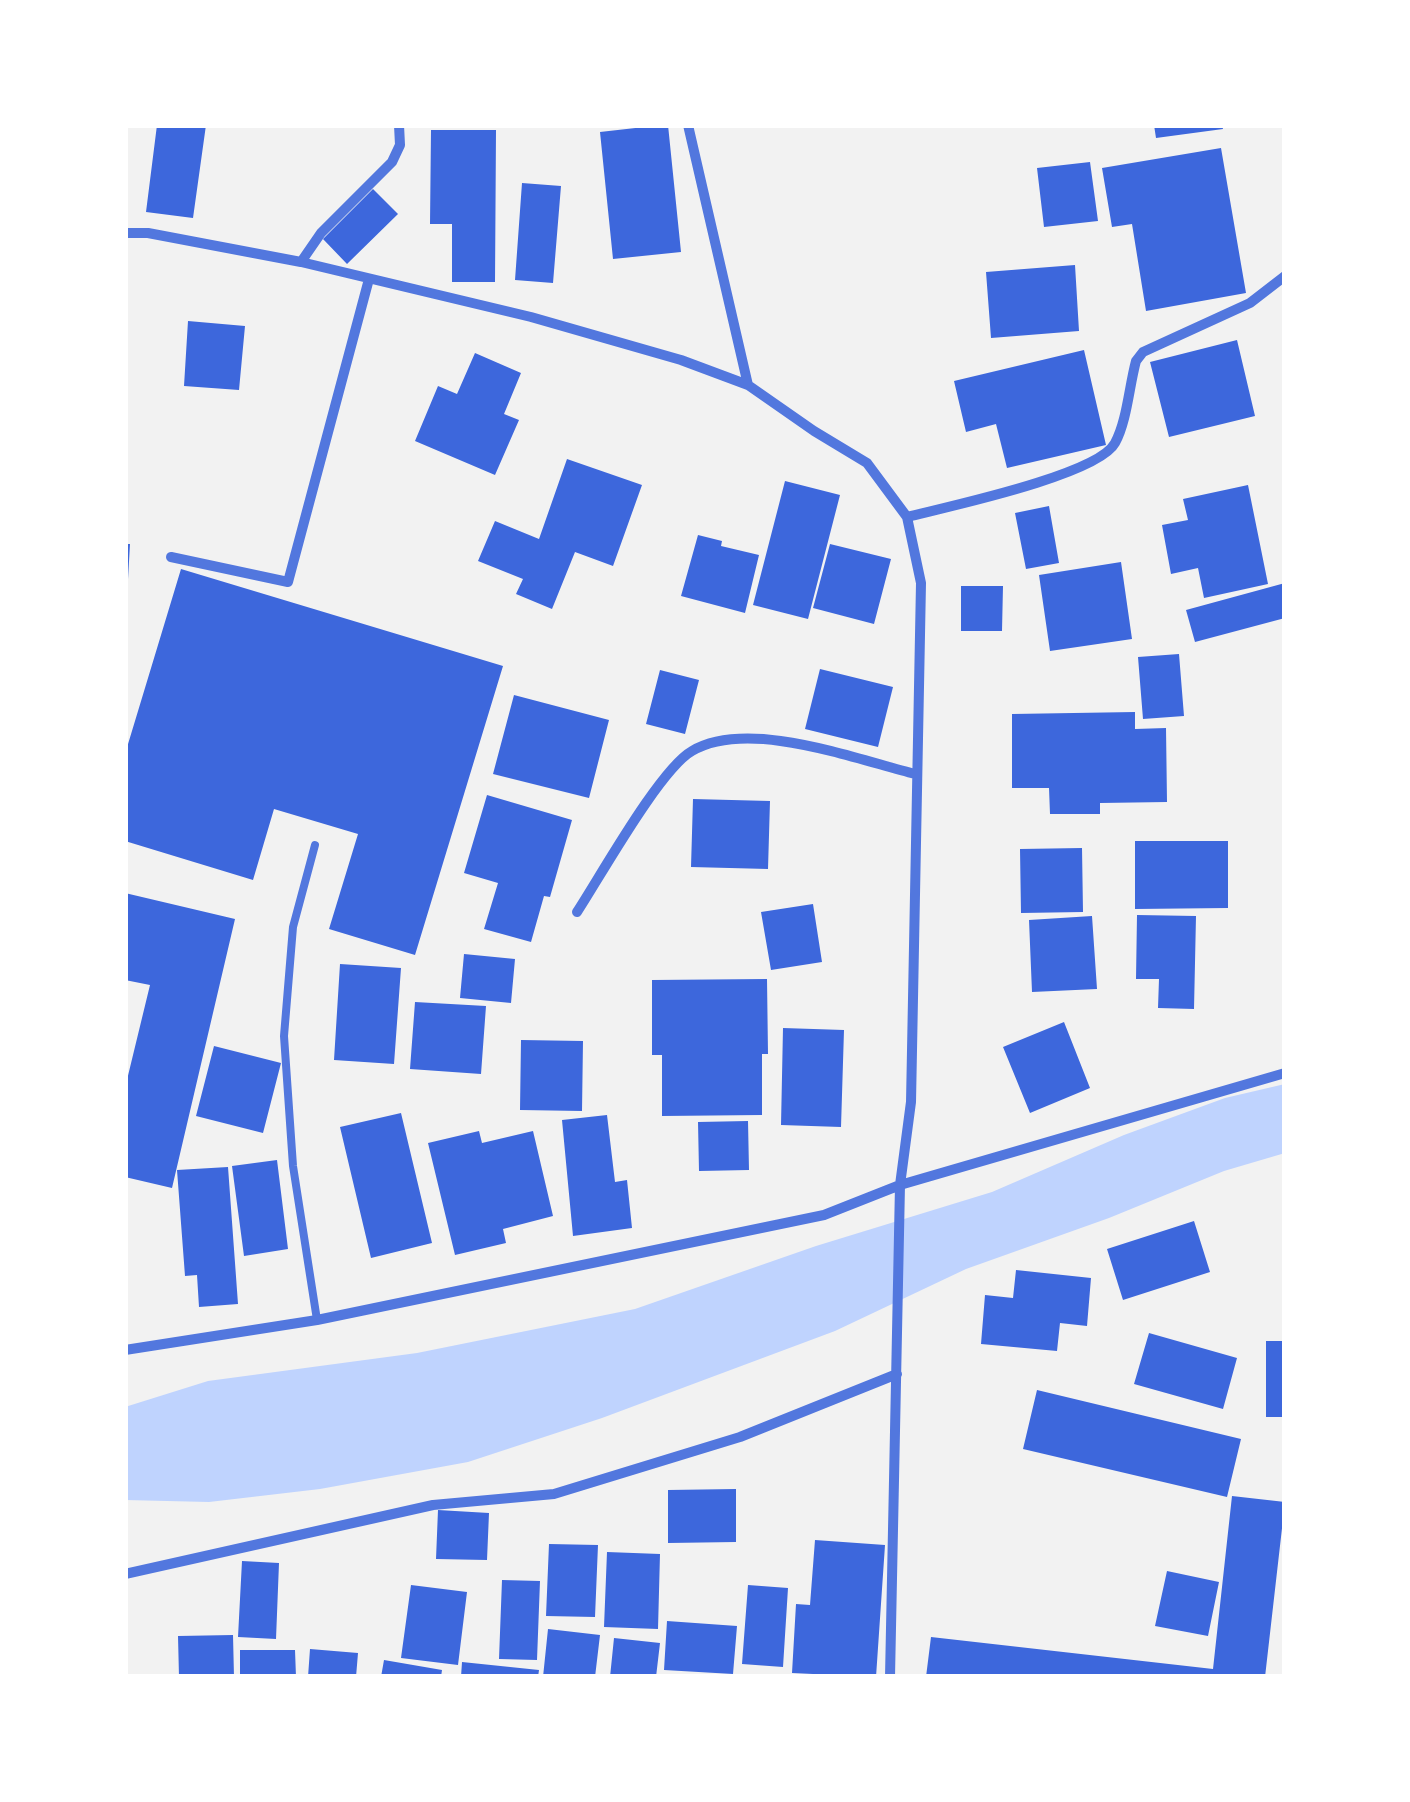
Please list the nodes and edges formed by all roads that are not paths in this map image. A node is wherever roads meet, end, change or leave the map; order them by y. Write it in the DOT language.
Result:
graph roads {
  1 [pos="399,125"];
  2 [pos="688,125"];
  3 [pos="125,233"];
  4 [pos="301,262"];
  5 [pos="1285,276"];
  6 [pos="369,279"];
  7 [pos="748,386"];
  8 [pos="907,517"];
  9 [pos="172,558"];
  10 [pos="915,774"];
  11 [pos="315,845"];
  12 [pos="577,912"];
  13 [pos="1285,1073"];
  14 [pos="900,1185"];
  15 [pos="318,1320"];
  16 [pos="125,1350"];
  17 [pos="897,1374"];
  18 [pos="125,1574"];
  19 [pos="890,1677"];
  1 -- 4 [label="street"];
  2 -- 7 [label="street"];
  3 -- 4 [label="street"];
  4 -- 6 [label="street"];
  5 -- 8 [label="street"];
  6 -- 7 [label="street"];
  6 -- 9 [label="street"];
  7 -- 8 [label="street"];
  8 -- 10 [label="street"];
  10 -- 12 [label="street"];
  10 -- 14 [label="street"];
  11 -- 15 [label="lane"];
  13 -- 14 [label="street"];
  14 -- 15 [label="street"];
  14 -- 17 [label="street"];
  15 -- 16 [label="street"];
  17 -- 18 [label="street"];
  17 -- 19 [label="street"];
}
